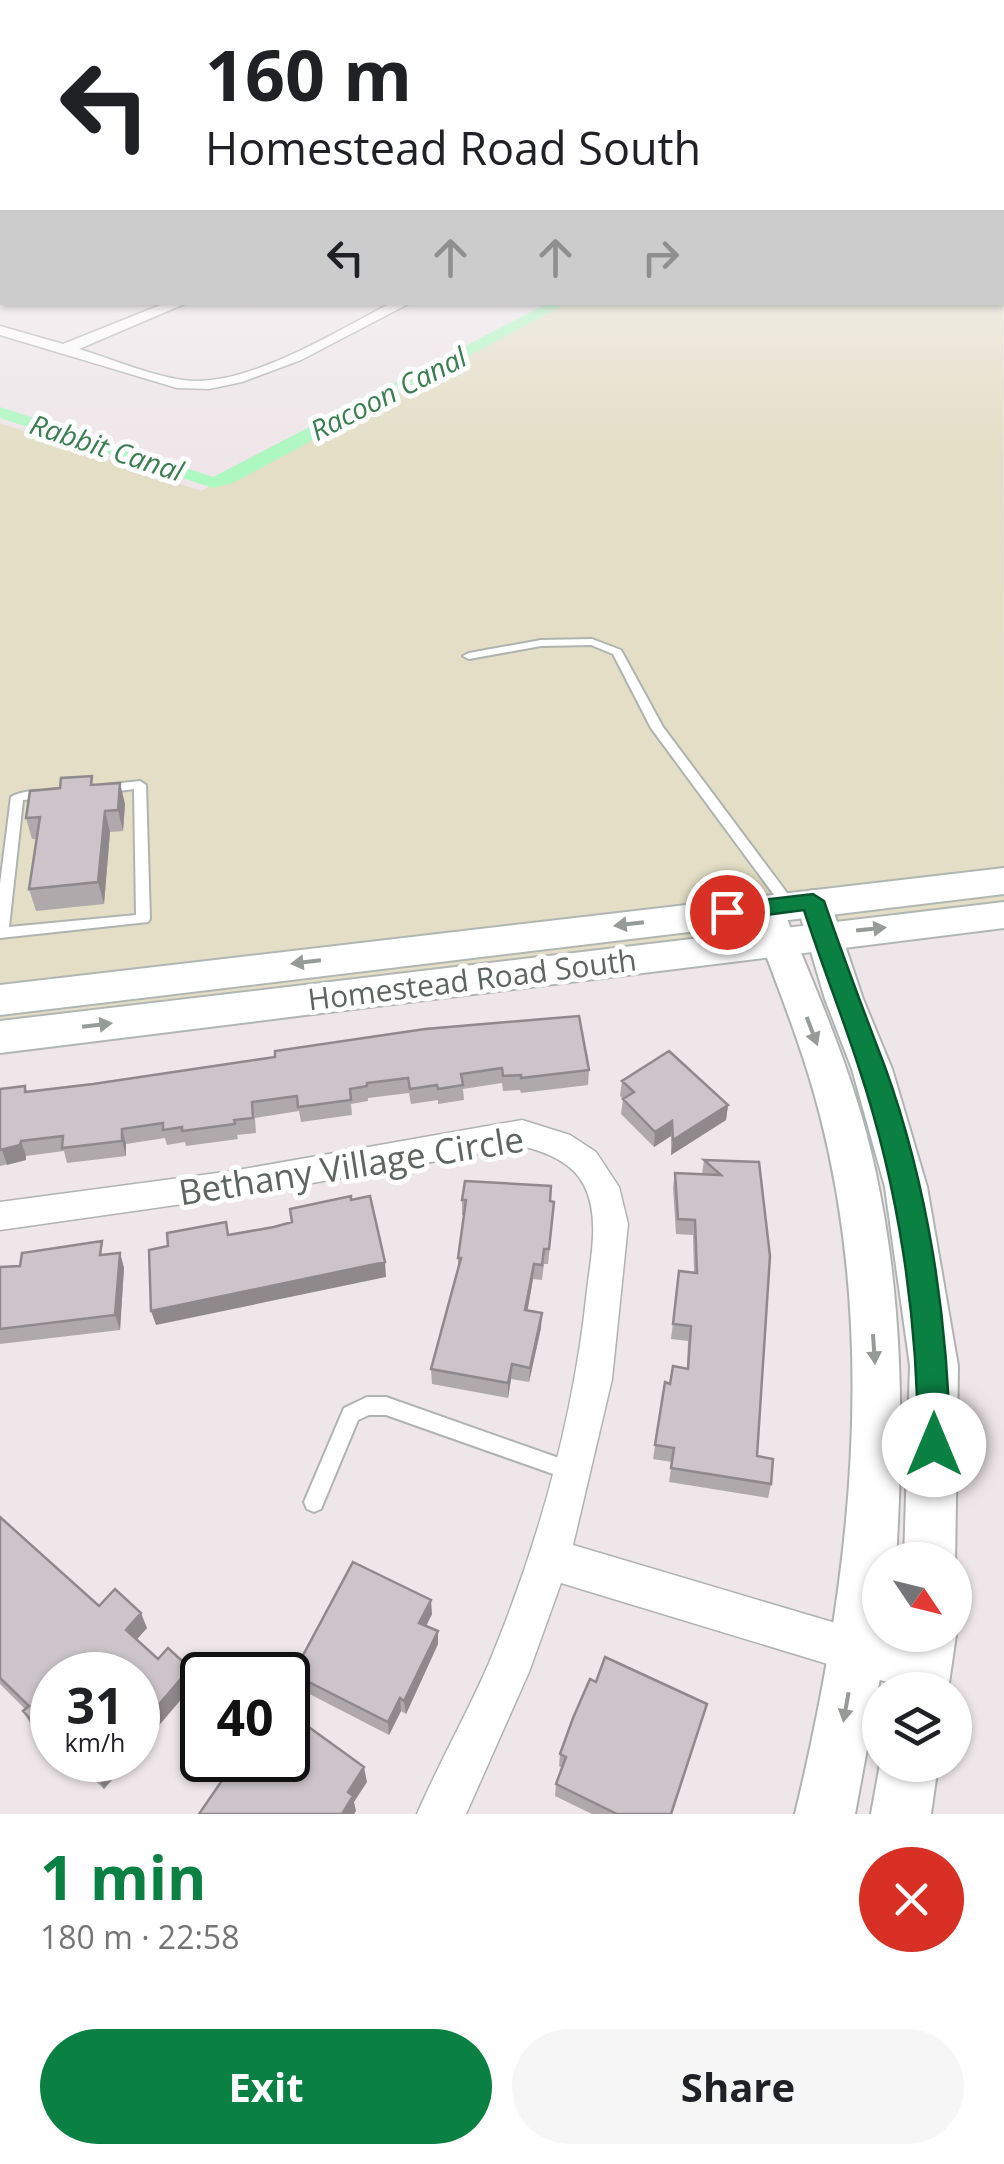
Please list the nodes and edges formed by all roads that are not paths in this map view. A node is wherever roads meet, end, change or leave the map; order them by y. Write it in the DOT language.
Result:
graph roads {
  1 [pos="175,305"];
  2 [pos="399,305"];
  3 [pos="0,330"];
  4 [pos="65,349"];
  5 [pos="469,656"];
  6 [pos="87,790"];
  7 [pos="70,792"];
  8 [pos="1004,881"];
  9 [pos="1004,915"];
  10 [pos="793,918"];
  11 [pos="1,933"];
  12 [pos="0,1000"];
  13 [pos="0,1037"];
  14 [pos="0,1216"];
  15 [pos="574,1472"];
  16 [pos="314,1502"];
  17 [pos="931,1542"];
  18 [pos="551,1560"];
  19 [pos="856,1650"];
  20 [pos="924,1665"];
  21 [pos="907,1782"];
  22 [pos="441,1814"];
  23 [pos="825,1814"];
  24 [pos="901,1814"];
  1 -- 4 [label="street"];
  2 -- 4 [label="street"];
  3 -- 4 [label="street"];
  5 -- 10 [label="lane"];
  6 -- 11 [label="lane"];
  7 -- 11 [label="lane"];
  8 -- 10 [label="main road, Homestead Road South"];
  10 -- 9 [label="main road, Homestead Road South, one-way"];
  10 -- 12 [label="main road, Homestead Road South, one-way"];
  13 -- 10 [label="main road, Homestead Road South, one-way"];
  10 -- 17 [label="street"];
  10 -- 19 [label="street, one-way"];
  14 -- 15 [label="street, Bethany Village Circle"];
  15 -- 16 [label="lane"];
  15 -- 18 [label="street, Bethany Village Circle"];
  18 -- 19 [label="street"];
  18 -- 22 [label="street, Bethany Village Circle"];
  19 -- 20 [label="street"];
  19 -- 23 [label="street, one-way"];
  21 -- 24 [label="street"];
}
